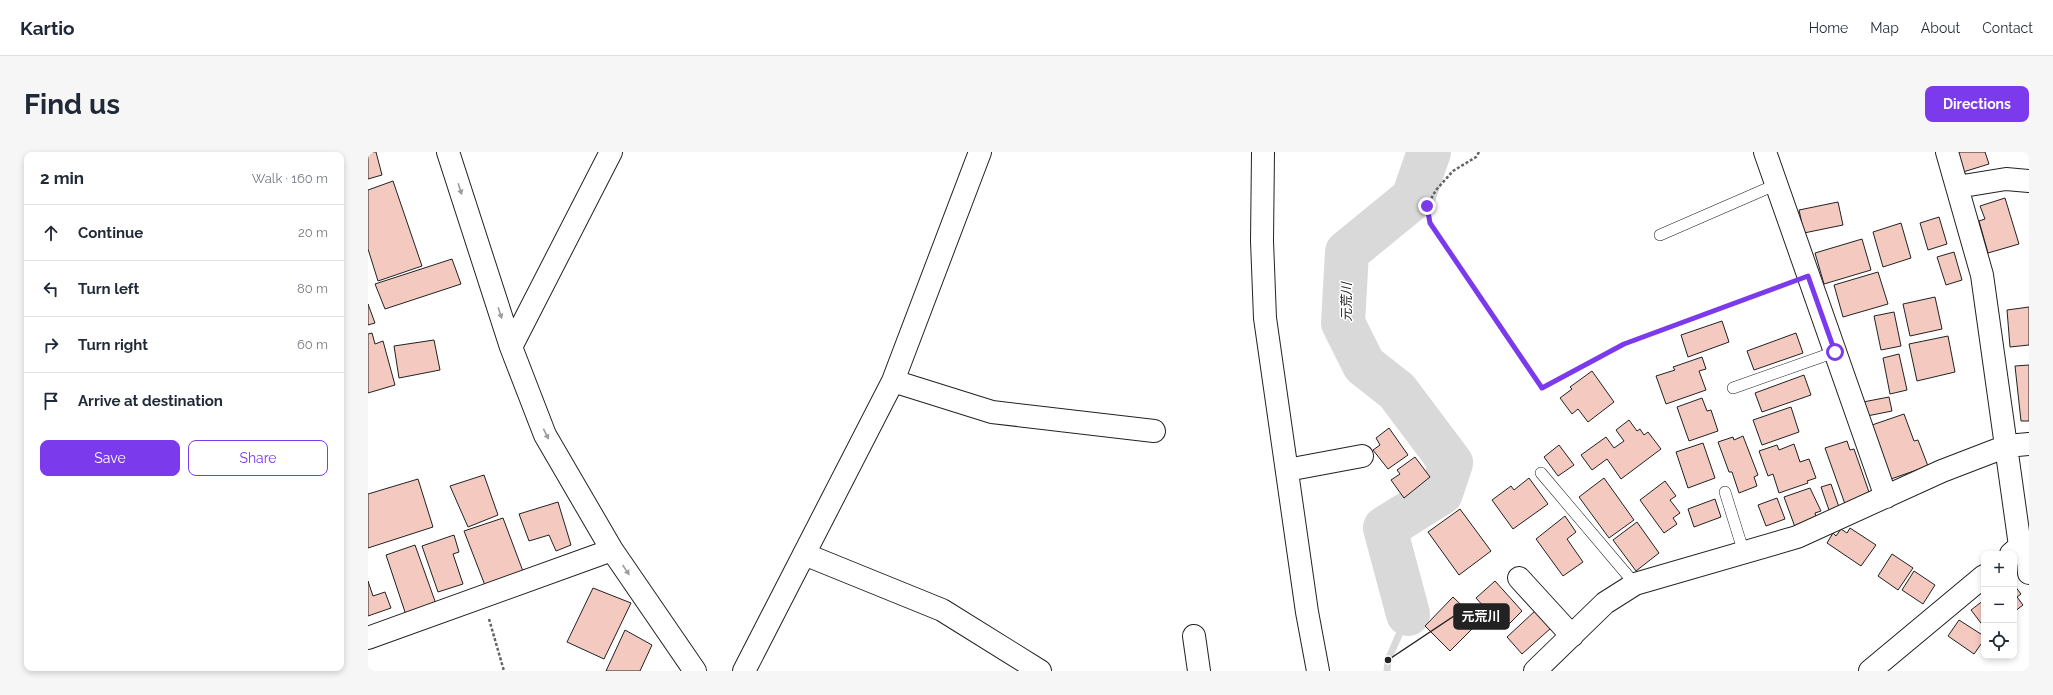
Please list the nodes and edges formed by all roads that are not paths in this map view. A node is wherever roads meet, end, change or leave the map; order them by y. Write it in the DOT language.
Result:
graph roads {
  1 [pos="448,152"];
  2 [pos="611,152"];
  3 [pos="980,152"];
  4 [pos="1263,152"];
  5 [pos="1765,152"];
  6 [pos="1946,152"];
  7 [pos="2029,181"];
  8 [pos="1775,185"];
  9 [pos="1957,187"];
  10 [pos="1660,235"];
  11 [pos="511,348"];
  12 [pos="1835,352"];
  13 [pos="893,381"];
  14 [pos="1733,388"];
  15 [pos="1154,431"];
  16 [pos="2029,444"];
  17 [pos="2007,446"];
  18 [pos="1362,456"];
  19 [pos="1287,470"];
  20 [pos="1541,473"];
  21 [pos="1725,492"];
  22 [pos="1886,497"];
  23 [pos="612,550"];
  24 [pos="2015,550"];
  25 [pos="1744,552"];
  26 [pos="804,554"];
  27 [pos="2029,573"];
  28 [pos="1519,578"];
  29 [pos="1981,578"];
  30 [pos="1635,584"];
  31 [pos="1194,636"];
  32 [pos="1572,636"];
  33 [pos="368,638"];
  34 [pos="1538,670"];
  35 [pos="695,671"];
  36 [pos="744,671"];
  37 [pos="1040,671"];
  38 [pos="1199,671"];
  39 [pos="1318,671"];
  40 [pos="1870,671"];
  1 -- 11 [label="street, one-way"];
  2 -- 11 [label="street"];
  3 -- 13 [label="street"];
  4 -- 19 [label="street"];
  5 -- 8 [label="street"];
  6 -- 9 [label="street"];
  7 -- 9 [label="street"];
  8 -- 10 [label="lane"];
  8 -- 12 [label="street"];
  9 -- 17 [label="street"];
  11 -- 23 [label="street, one-way"];
  12 -- 14 [label="lane"];
  12 -- 22 [label="street"];
  13 -- 15 [label="street"];
  13 -- 26 [label="street"];
  16 -- 17 [label="street"];
  17 -- 22 [label="street"];
  17 -- 24 [label="street"];
  18 -- 19 [label="street"];
  19 -- 39 [label="street"];
  20 -- 30 [label="lane"];
  21 -- 25 [label="lane"];
  22 -- 25 [label="street"];
  23 -- 33 [label="street"];
  23 -- 35 [label="street, one-way"];
  24 -- 27 [label="street"];
  25 -- 30 [label="street"];
  26 -- 36 [label="street"];
  26 -- 37 [label="street"];
  28 -- 32 [label="street"];
  29 -- 40 [label="street"];
  30 -- 32 [label="street"];
  31 -- 38 [label="street"];
  32 -- 34 [label="street"];
}
